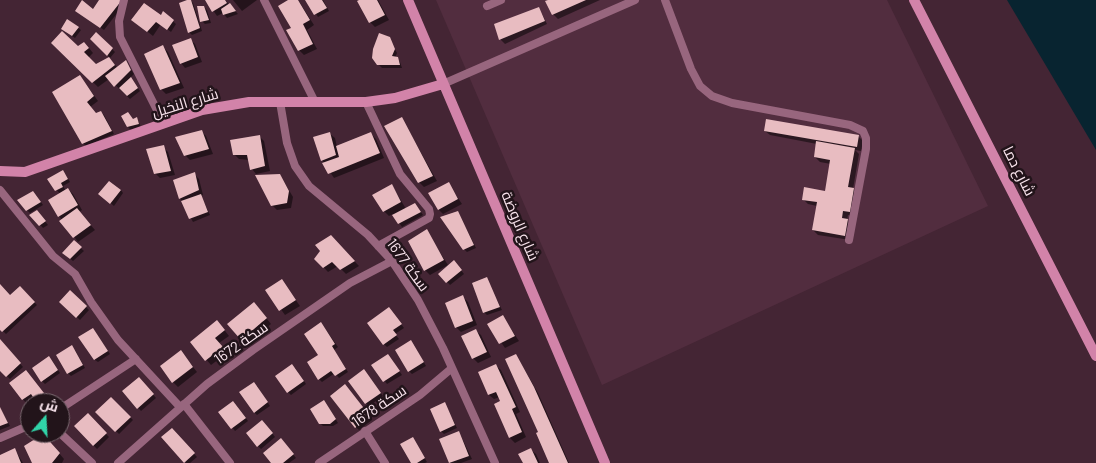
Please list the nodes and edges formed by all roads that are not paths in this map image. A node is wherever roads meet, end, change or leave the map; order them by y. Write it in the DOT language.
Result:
graph roads {
  1 [pos="124,0"];
  2 [pos="264,0"];
  3 [pos="408,0"];
  4 [pos="501,0"];
  5 [pos="635,0"];
  6 [pos="665,0"];
  7 [pos="914,0"];
  8 [pos="487,6"];
  9 [pos="443,84"];
  10 [pos="280,102"];
  11 [pos="315,102"];
  12 [pos="366,102"];
  13 [pos="164,124"];
  14 [pos="0,171"];
  15 [pos="0,190"];
  16 [pos="849,240"];
  17 [pos="378,246"];
  18 [pos="392,261"];
  19 [pos="1096,356"];
  20 [pos="136,359"];
  21 [pos="452,368"];
  22 [pos="70,402"];
  23 [pos="182,405"];
  24 [pos="20,429"];
  25 [pos="365,432"];
  26 [pos="0,438"];
  27 [pos="70,442"];
  28 [pos="92,463"];
  29 [pos="118,463"];
  30 [pos="230,463"];
  31 [pos="319,463"];
  32 [pos="386,463"];
  33 [pos="495,463"];
  34 [pos="605,463"];
  1 -- 13 [label="street"];
  2 -- 11 [label="street"];
  3 -- 9 [label="main road, شارع الروضة"];
  4 -- 8 [label="street"];
  5 -- 9 [label="street"];
  6 -- 16 [label="street"];
  7 -- 19 [label="main road, شارع دما"];
  9 -- 12 [label="main road, شارع النخيل"];
  9 -- 34 [label="main road, شارع الروضة"];
  10 -- 11 [label="main road, شارع النخيل"];
  10 -- 13 [label="main road, شارع النخيل"];
  10 -- 17 [label="street, سكة 1677"];
  11 -- 12 [label="main road, شارع النخيل"];
  12 -- 17 [label="street"];
  13 -- 14 [label="main road, شارع النخيل"];
  15 -- 20 [label="street"];
  17 -- 18 [label="street, سكة 1677"];
  18 -- 21 [label="street, سكة 1677"];
  18 -- 23 [label="street, سكة 1672"];
  20 -- 22 [label="street"];
  20 -- 23 [label="street"];
  21 -- 25 [label="street, سكة 1678"];
  21 -- 33 [label="street, سكة 1677"];
  23 -- 29 [label="street, سكة 1672"];
  23 -- 30 [label="street"];
  24 -- 26 [label="street"];
  25 -- 31 [label="street, سكة 1678"];
  25 -- 32 [label="street"];
  27 -- 28 [label="street"];
}
